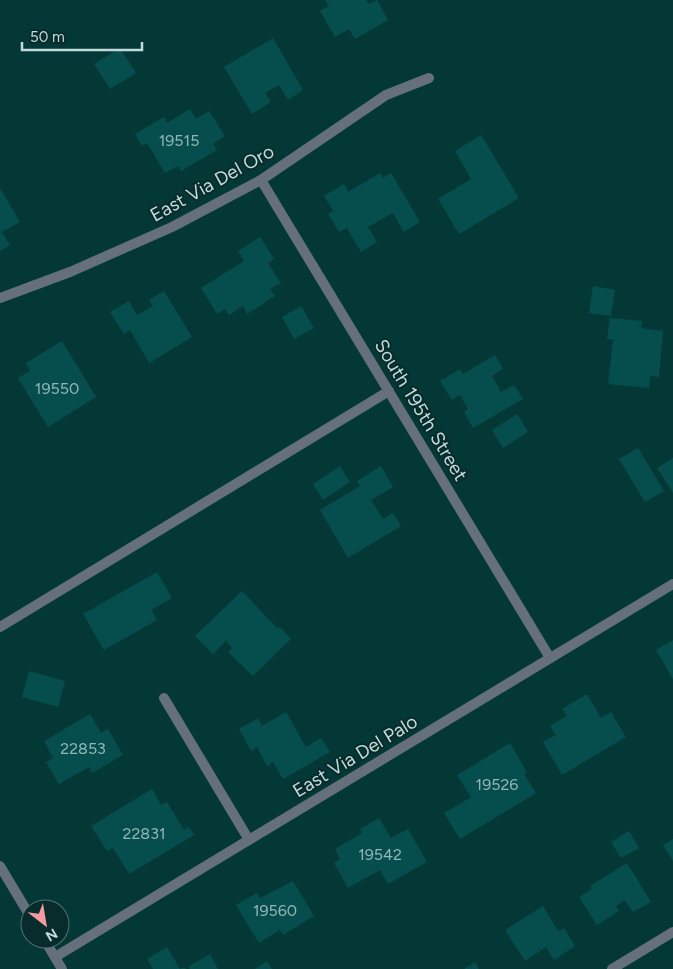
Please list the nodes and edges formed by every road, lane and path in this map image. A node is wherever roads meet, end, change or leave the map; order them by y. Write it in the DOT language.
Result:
graph roads {
  1 [pos="429,78"];
  2 [pos="261,180"];
  3 [pos="0,298"];
  4 [pos="389,391"];
  5 [pos="673,584"];
  6 [pos="0,627"];
  7 [pos="550,658"];
  8 [pos="164,698"];
  9 [pos="249,840"];
  10 [pos="0,866"];
  11 [pos="20,899"];
  12 [pos="673,932"];
  13 [pos="50,949"];
  14 [pos="55,957"];
  15 [pos="62,969"];
  16 [pos="612,969"];
  1 -- 2 [label="street, East Via Del Oro"];
  2 -- 3 [label="street, East Via Del Oro"];
  2 -- 4 [label="street, South 195th Street"];
  4 -- 6 [label="street"];
  4 -- 7 [label="street, South 195th Street"];
  5 -- 7 [label="street, East Via Del Palo"];
  7 -- 9 [label="street, East Via Del Palo"];
  8 -- 9 [label="street"];
  9 -- 14 [label="street, East Via Del Palo"];
  10 -- 11 [label="street"];
  12 -- 16 [label="street"];
  13 -- 14 [label="street"];
  14 -- 15 [label="street"];
}
